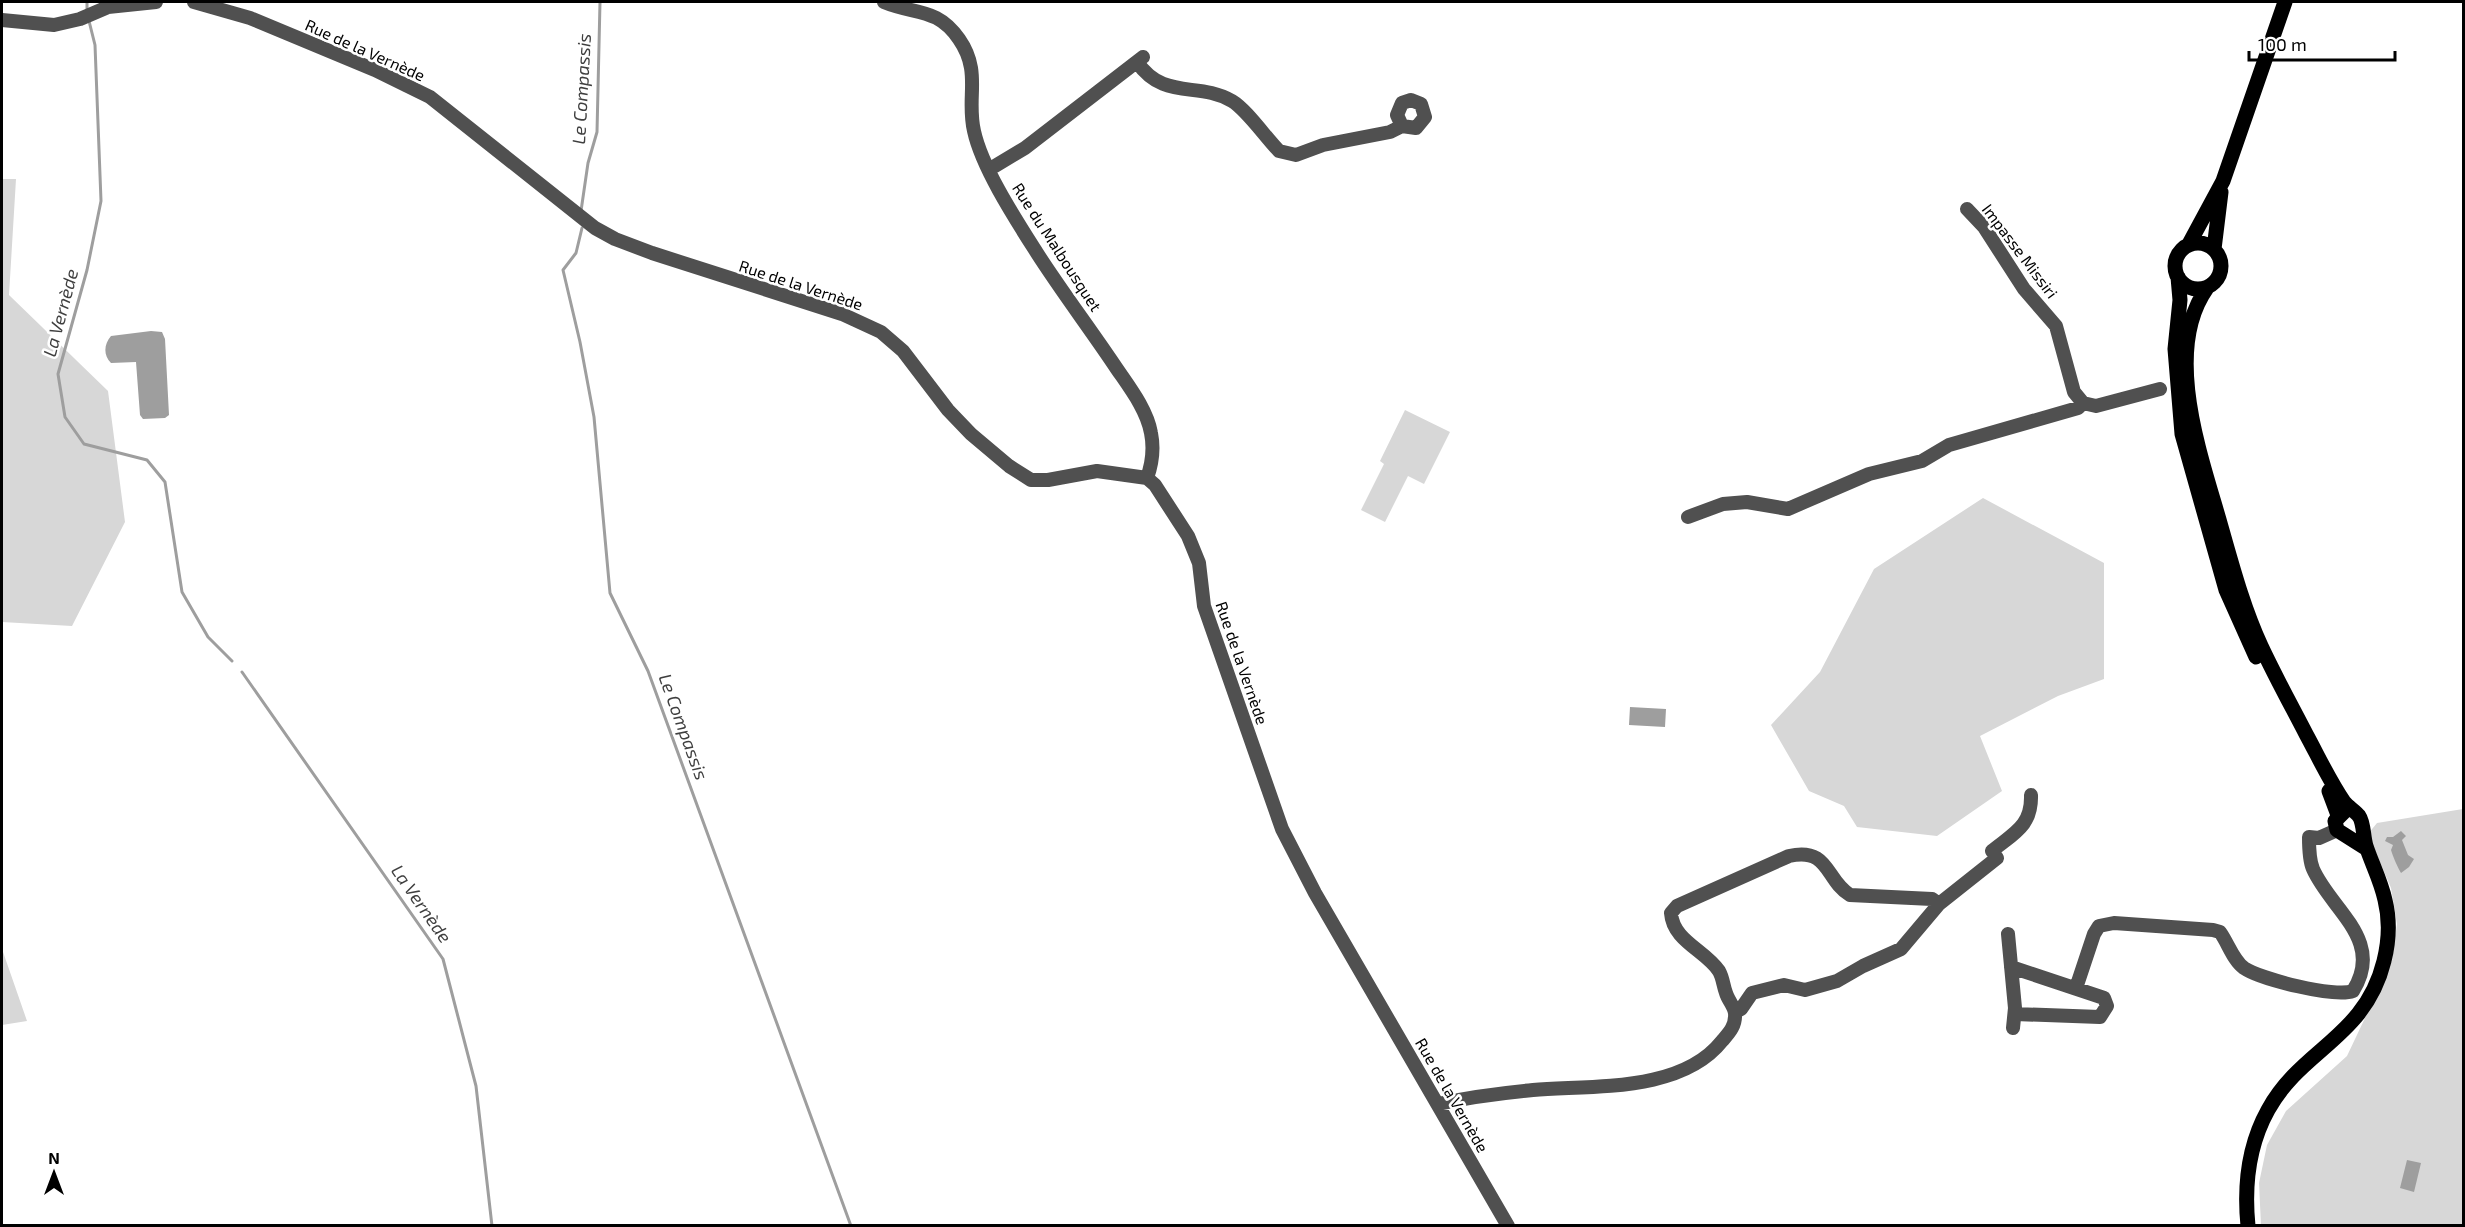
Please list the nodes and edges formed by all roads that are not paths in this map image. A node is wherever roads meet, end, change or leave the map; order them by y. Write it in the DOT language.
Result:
graph roads {
  1 [pos="156,2"];
  2 [pos="194,2"];
  3 [pos="884,2"];
  4 [pos="2285,2"];
  5 [pos="2,20"];
  6 [pos="1402,126"];
  7 [pos="990,169"];
  8 [pos="2223,181"];
  9 [pos="1967,208"];
  10 [pos="2189,244"];
  11 [pos="2214,249"];
  12 [pos="2178,277"];
  13 [pos="2207,288"];
  14 [pos="2160,389"];
  15 [pos="2083,404"];
  16 [pos="1147,478"];
  17 [pos="1688,517"];
  18 [pos="2031,795"];
  19 [pos="2358,819"];
  20 [pos="2340,827"];
  21 [pos="2367,849"];
  22 [pos="1939,904"];
  23 [pos="2008,934"];
  24 [pos="2011,967"];
  25 [pos="2076,988"];
  26 [pos="1735,1012"];
  27 [pos="1438,1104"];
  28 [pos="1508,1226"];
  29 [pos="2248,1226"];
  1 -- 5 [label="street"];
  2 -- 16 [label="street, Rue de la Vernède"];
  3 -- 7 [label="street, Rue du Malbousquet"];
  4 -- 8 [label="main road"];
  6 -- 7 [label="street"];
  7 -- 16 [label="street, Rue du Malbousquet"];
  8 -- 10 [label="main road"];
  8 -- 11 [label="main road"];
  9 -- 15 [label="street, Impasse Missiri"];
  10 -- 11 [label="main road"];
  10 -- 12 [label="main road"];
  11 -- 13 [label="main road"];
  12 -- 13 [label="main road"];
  12 -- 20 [label="main road"];
  13 -- 19 [label="main road"];
  14 -- 15 [label="street"];
  15 -- 17 [label="street"];
  16 -- 27 [label="street, Rue de la Vernède"];
  18 -- 22 [label="street"];
  19 -- 20 [label="main road"];
  19 -- 20 [label="main road"];
  19 -- 21 [label="main road"];
  20 -- 21 [label="main road"];
  20 -- 25 [label="street"];
  21 -- 29 [label="main road"];
  22 -- 26 [label="street"];
  22 -- 26 [label="street"];
  23 -- 24 [label="street"];
  24 -- 25 [label="street"];
  24 -- 25 [label="street"];
  26 -- 27 [label="street"];
  27 -- 28 [label="street, Rue de la Vernède"];
}
